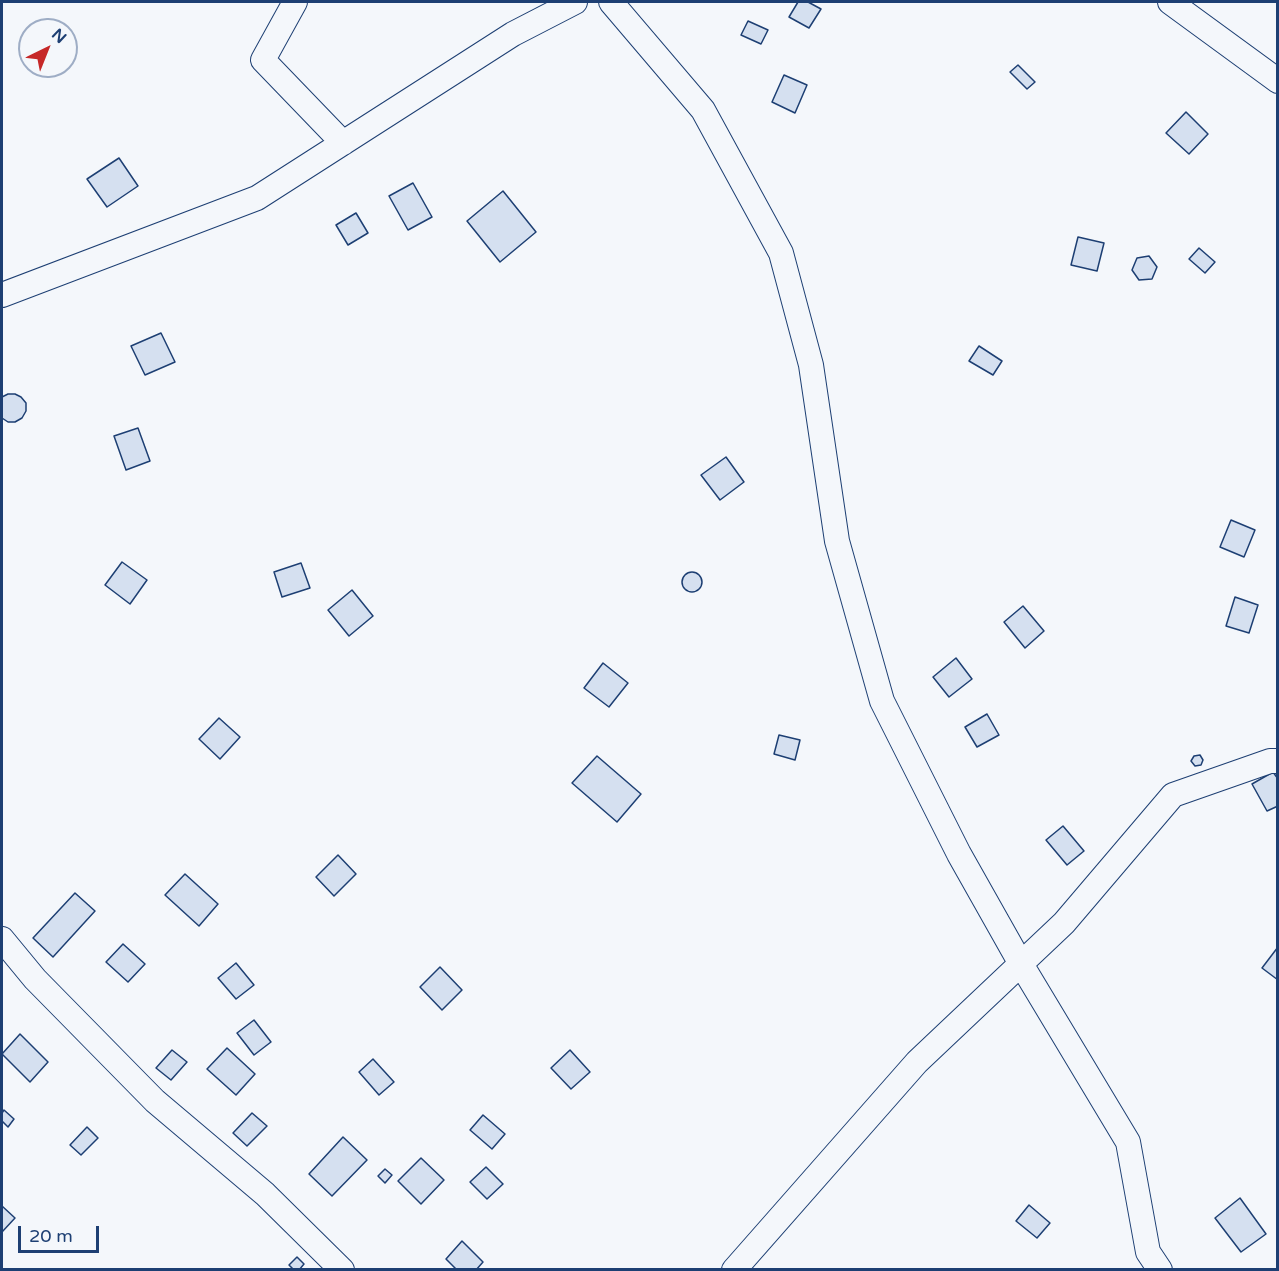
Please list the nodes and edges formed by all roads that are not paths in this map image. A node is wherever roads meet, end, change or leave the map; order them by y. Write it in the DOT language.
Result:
graph roads {
  1 [pos="295,2"];
  2 [pos="575,2"];
  3 [pos="611,2"];
  4 [pos="1170,2"];
  5 [pos="1278,81"];
  6 [pos="343,142"];
  7 [pos="2,295"];
  8 [pos="1278,761"];
  9 [pos="2,939"];
  10 [pos="1021,964"];
  11 [pos="342,1269"];
  12 [pos="734,1269"];
  13 [pos="1160,1269"];
  1 -- 6 [label="street"];
  2 -- 6 [label="street"];
  3 -- 10 [label="street"];
  4 -- 5 [label="street"];
  6 -- 7 [label="street"];
  8 -- 10 [label="street"];
  9 -- 11 [label="street"];
  10 -- 12 [label="street"];
  10 -- 13 [label="street"];
}
